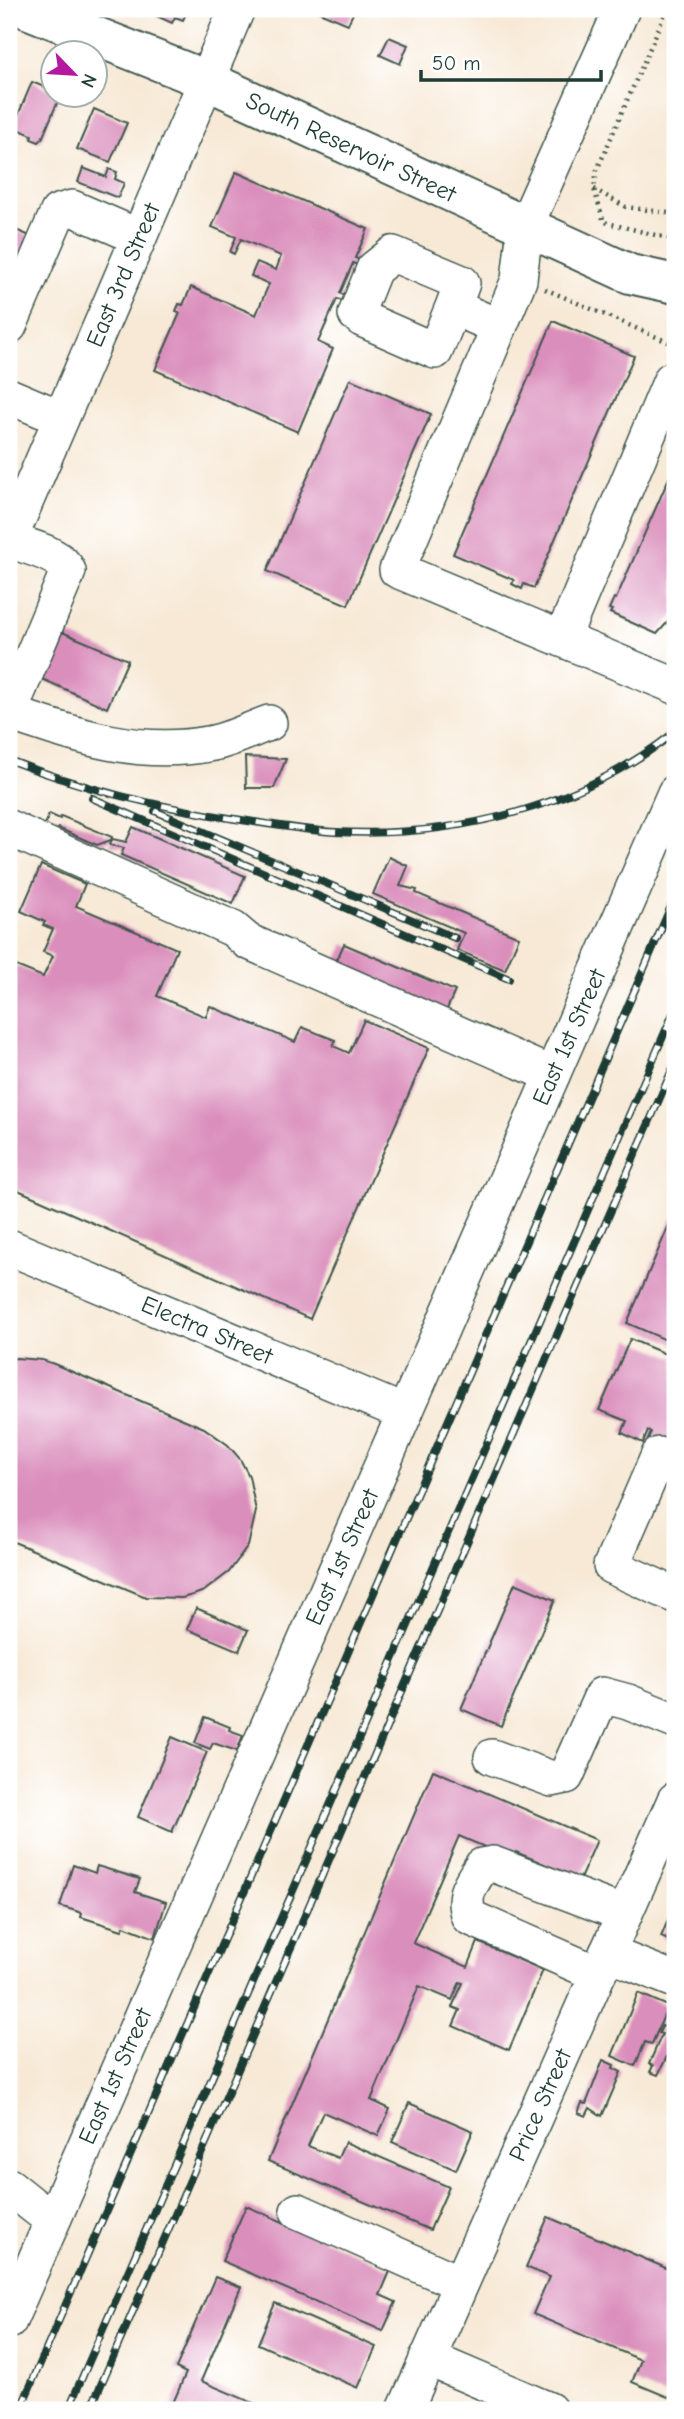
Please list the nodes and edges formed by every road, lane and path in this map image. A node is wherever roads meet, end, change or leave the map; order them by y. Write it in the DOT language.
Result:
graph roads {
  1 [pos="27,9"];
  2 [pos="237,9"];
  3 [pos="622,9"];
  4 [pos="667,9"];
  5 [pos="206,80"];
  6 [pos="594,189"];
  7 [pos="675,214"];
  8 [pos="525,227"];
  9 [pos="139,237"];
  10 [pos="675,240"];
  11 [pos="630,274"];
  12 [pos="675,284"];
  13 [pos="536,285"];
  14 [pos="453,307"];
  15 [pos="675,307"];
  16 [pos="9,326"];
  17 [pos="499,327"];
  18 [pos="675,345"];
  19 [pos="671,380"];
  20 [pos="9,396"];
  21 [pos="61,418"];
  22 [pos="9,540"];
  23 [pos="562,639"];
  24 [pos="675,687"];
  25 [pos="9,713"];
  26 [pos="269,723"];
  27 [pos="675,793"];
  28 [pos="9,828"];
  29 [pos="552,1075"];
  30 [pos="9,1247"];
  31 [pos="405,1413"];
  32 [pos="675,1462"];
  33 [pos="675,1595"];
  34 [pos="675,1721"];
  35 [pos="492,1757"];
  36 [pos="671,1822"];
  37 [pos="624,1914"];
  38 [pos="603,1963"];
  39 [pos="675,1980"];
  40 [pos="9,2186"];
  41 [pos="298,2211"];
  42 [pos="54,2217"];
  43 [pos="460,2283"];
  44 [pos="13,2298"];
  45 [pos="427,2358"];
  46 [pos="405,2410"];
  47 [pos="549,2410"];
  1 -- 5 [label="main road, South Reservoir Street"];
  2 -- 5 [label="street, East 3rd Street"];
  3 -- 8 [label="street"];
  4 -- 6 [label="path"];
  5 -- 8 [label="main road, South Reservoir Street"];
  5 -- 9 [label="street, East 3rd Street"];
  6 -- 7 [label="path"];
  6 -- 10 [label="path"];
  8 -- 11 [label="main road, South Reservoir Street"];
  8 -- 17 [label="street"];
  9 -- 16 [label="street"];
  9 -- 21 [label="street, East 3rd Street"];
  11 -- 12 [label="main road, South Reservoir Street"];
  11 -- 15 [label="main road"];
  13 -- 18 [label="path"];
  14 -- 17 [label="street"];
  17 -- 23 [label="street"];
  19 -- 23 [label="street"];
  20 -- 21 [label="street"];
  21 -- 22 [label="street, East 3rd Street"];
  22 -- 25 [label="street"];
  23 -- 24 [label="street"];
  25 -- 26 [label="street"];
  27 -- 29 [label="street, East 1st Street"];
  28 -- 29 [label="street"];
  29 -- 31 [label="street, East 1st Street"];
  30 -- 31 [label="street, Electra Street"];
  31 -- 42 [label="street, East 1st Street"];
  32 -- 33 [label="street"];
  34 -- 35 [label="street"];
  36 -- 37 [label="street, Price Street"];
  37 -- 38 [label="street, Price Street"];
  37 -- 38 [label="street"];
  38 -- 39 [label="street"];
  38 -- 43 [label="street, Price Street"];
  40 -- 42 [label="street"];
  41 -- 43 [label="street"];
  42 -- 44 [label="street, East 1st Street"];
  43 -- 45 [label="street, Price Street"];
  45 -- 46 [label="street, Price Street"];
  45 -- 47 [label="street"];
}
